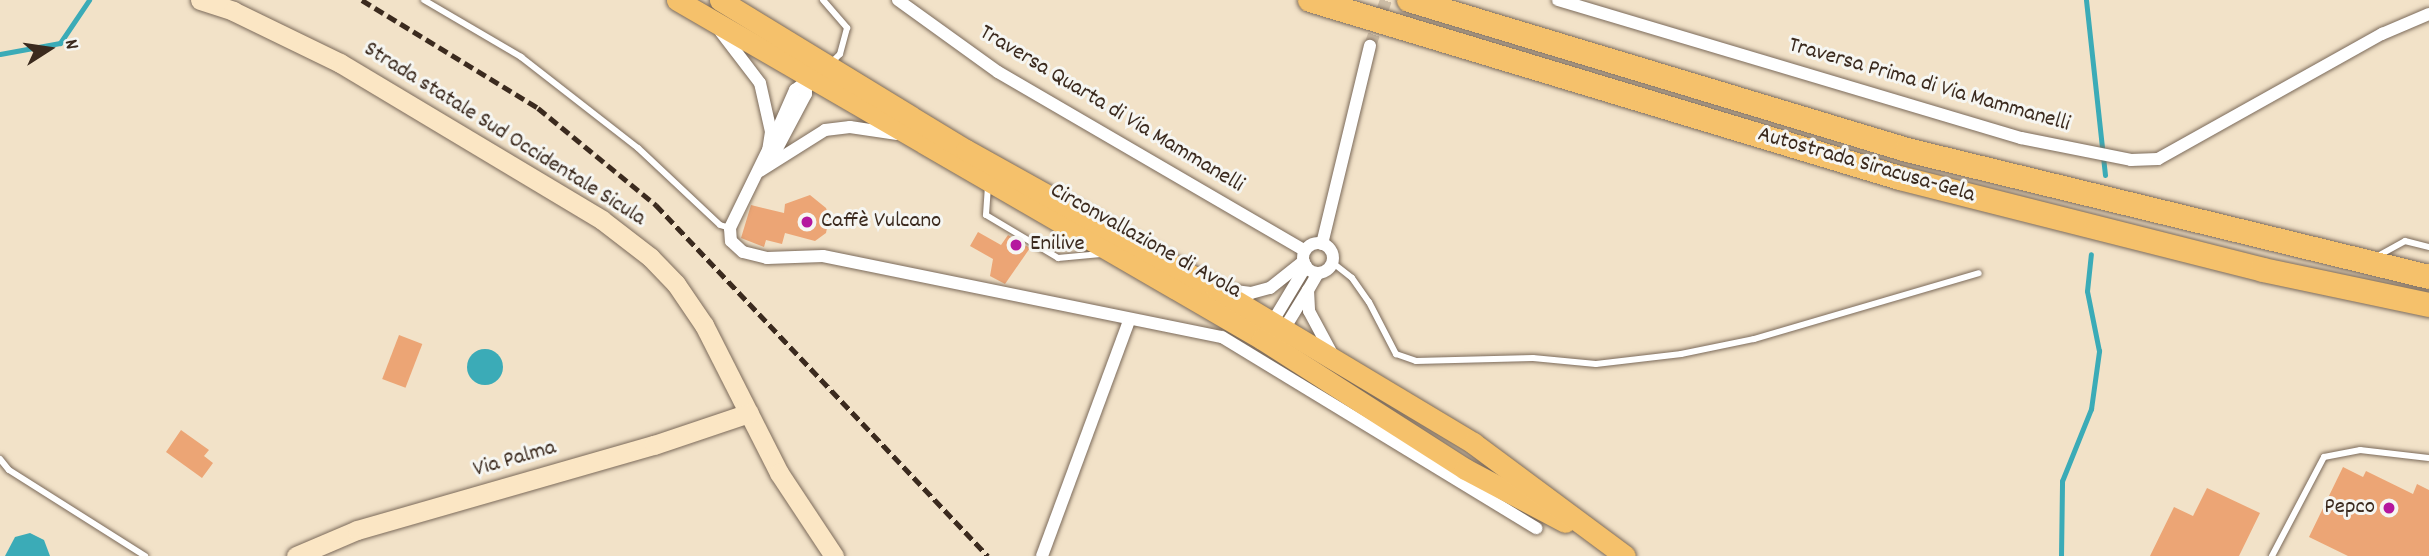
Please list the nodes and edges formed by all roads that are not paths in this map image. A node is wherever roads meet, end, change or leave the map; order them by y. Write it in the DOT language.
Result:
graph roads {
  1 [pos="200,0"];
  2 [pos="424,0"];
  3 [pos="677,0"];
  4 [pos="720,0"];
  5 [pos="823,0"];
  6 [pos="898,0"];
  7 [pos="1310,0"];
  8 [pos="1409,0"];
  9 [pos="1558,0"];
  10 [pos="2429,14"];
  11 [pos="708,19"];
  12 [pos="1370,46"];
  13 [pos="803,52"];
  14 [pos="829,68"];
  15 [pos="807,79"];
  16 [pos="904,135"];
  17 [pos="768,150"];
  18 [pos="769,163"];
  19 [pos="757,174"];
  20 [pos="989,184"];
  21 [pos="730,228"];
  22 [pos="1322,244"];
  23 [pos="2429,247"];
  24 [pos="1112,252"];
  25 [pos="1305,260"];
  26 [pos="1333,263"];
  27 [pos="2362,264"];
  28 [pos="1318,273"];
  29 [pos="1979,273"];
  30 [pos="2429,277"];
  31 [pos="1216,289"];
  32 [pos="1308,290"];
  33 [pos="2429,305"];
  34 [pos="1129,321"];
  35 [pos="1273,334"];
  36 [pos="1338,360"];
  37 [pos="749,413"];
  38 [pos="2429,458"];
  39 [pos="0,459"];
  40 [pos="1536,528"];
  41 [pos="1586,531"];
  42 [pos="145,556"];
  43 [pos="296,556"];
  44 [pos="834,556"];
  45 [pos="1042,556"];
  46 [pos="1625,556"];
  47 [pos="2272,556"];
  1 -- 37 [label="main road, Strada statale Sud Occidentale Sicula"];
  2 -- 21 [label="lane"];
  3 -- 11 [label="main road, Circonvallazione di Avola"];
  4 -- 13 [label="main road, Circonvallazione di Avola"];
  5 -- 14 [label="lane"];
  6 -- 25 [label="street, Traversa Quarta di Via Mammanelli"];
  7 -- 33 [label="highway, Autostrada Siracusa-Gela"];
  8 -- 27 [label="highway, Autostrada Siracusa-Gela"];
  9 -- 10 [label="street, Traversa Prima di Via Mammanelli"];
  11 -- 15 [label="main road, Circonvallazione di Avola"];
  11 -- 17 [label="street"];
  12 -- 22 [label="street"];
  13 -- 14 [label="main road, Circonvallazione di Avola"];
  13 -- 15 [label="street"];
  14 -- 15 [label="street"];
  14 -- 31 [label="main road, Circonvallazione di Avola"];
  15 -- 16 [label="main road, Circonvallazione di Avola"];
  15 -- 17 [label="street"];
  15 -- 18 [label="street"];
  16 -- 18 [label="street"];
  16 -- 20 [label="main road, Circonvallazione di Avola"];
  17 -- 19 [label="street"];
  18 -- 19 [label="street"];
  19 -- 21 [label="street"];
  20 -- 24 [label="main road, Circonvallazione di Avola"];
  20 -- 24 [label="lane"];
  21 -- 34 [label="street"];
  22 -- 25 [label="street"];
  22 -- 26 [label="street"];
  23 -- 27 [label="lane"];
  24 -- 35 [label="main road, Circonvallazione di Avola"];
  25 -- 28 [label="street, Traversa Quarta di Via Mammanelli"];
  25 -- 31 [label="street"];
  25 -- 35 [label="street"];
  26 -- 28 [label="street"];
  26 -- 29 [label="lane"];
  27 -- 30 [label="highway, Autostrada Siracusa-Gela"];
  28 -- 32 [label="street"];
  31 -- 35 [label="main road, Circonvallazione di Avola"];
  32 -- 35 [label="street"];
  32 -- 36 [label="street"];
  34 -- 40 [label="street"];
  34 -- 45 [label="street"];
  35 -- 36 [label="main road, Circonvallazione di Avola"];
  35 -- 41 [label="main road, Circonvallazione di Avola"];
  36 -- 41 [label="main road, Circonvallazione di Avola"];
  37 -- 43 [label="main road, Via Palma"];
  37 -- 44 [label="main road, Strada statale Sud Occidentale Sicula"];
  38 -- 47 [label="lane"];
  39 -- 42 [label="lane"];
  41 -- 46 [label="main road, Circonvallazione di Avola"];
}
